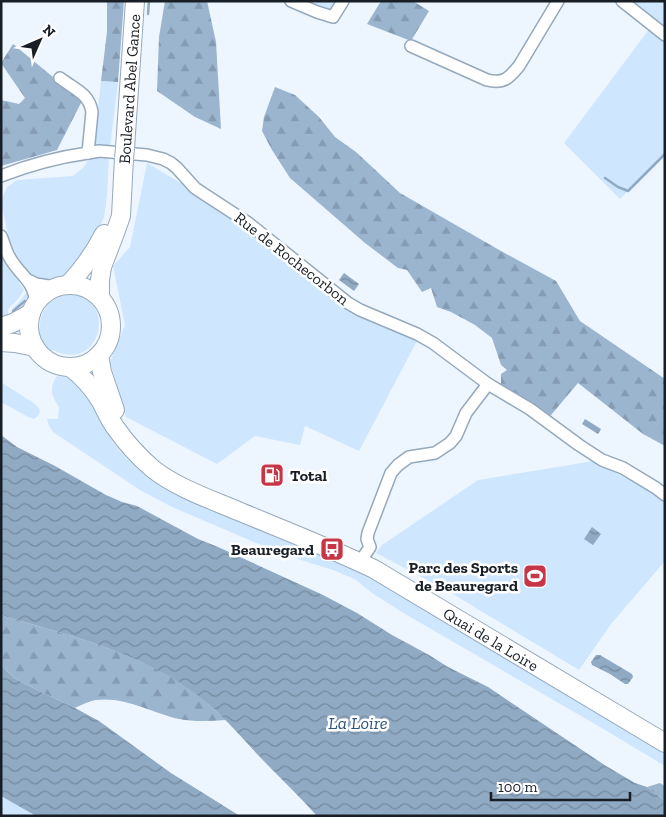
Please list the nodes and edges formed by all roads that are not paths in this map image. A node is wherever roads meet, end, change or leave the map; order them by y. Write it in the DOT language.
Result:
graph roads {
  1 [pos="135,1"];
  2 [pos="291,1"];
  3 [pos="343,1"];
  4 [pos="558,1"];
  5 [pos="622,1"];
  6 [pos="665,35"];
  7 [pos="411,46"];
  8 [pos="60,78"];
  9 [pos="88,153"];
  10 [pos="1,176"];
  11 [pos="123,177"];
  12 [pos="1,236"];
  13 [pos="28,280"];
  14 [pos="62,286"];
  15 [pos="100,297"];
  16 [pos="34,308"];
  17 [pos="1,327"];
  18 [pos="1,342"];
  19 [pos="36,347"];
  20 [pos="100,354"];
  21 [pos="70,366"];
  22 [pos="490,385"];
  23 [pos="129,445"];
  24 [pos="665,495"];
  25 [pos="360,562"];
  26 [pos="665,743"];
  1 -- 11 [label="main road, Boulevard Abel Gance"];
  2 -- 3 [label="street"];
  4 -- 7 [label="street"];
  5 -- 6 [label="street"];
  8 -- 9 [label="street"];
  9 -- 10 [label="street, Rue de Rochecorbon"];
  9 -- 22 [label="street, Rue de Rochecorbon"];
  11 -- 14 [label="main road, Boulevard Abel Gance"];
  11 -- 15 [label="main road, Boulevard Abel Gance"];
  12 -- 13 [label="street"];
  13 -- 14 [label="street"];
  13 -- 16 [label="street"];
  14 -- 15 [label="main road"];
  14 -- 16 [label="main road"];
  15 -- 20 [label="main road"];
  16 -- 17 [label="main road"];
  16 -- 19 [label="main road"];
  18 -- 19 [label="main road"];
  19 -- 21 [label="main road"];
  20 -- 21 [label="main road"];
  20 -- 23 [label="main road"];
  21 -- 23 [label="main road, Quai de la Loire"];
  22 -- 24 [label="street, Rue de Rochecorbon"];
  22 -- 25 [label="street"];
  23 -- 25 [label="main road, Quai de la Loire"];
  25 -- 26 [label="main road, Quai de la Loire"];
}
